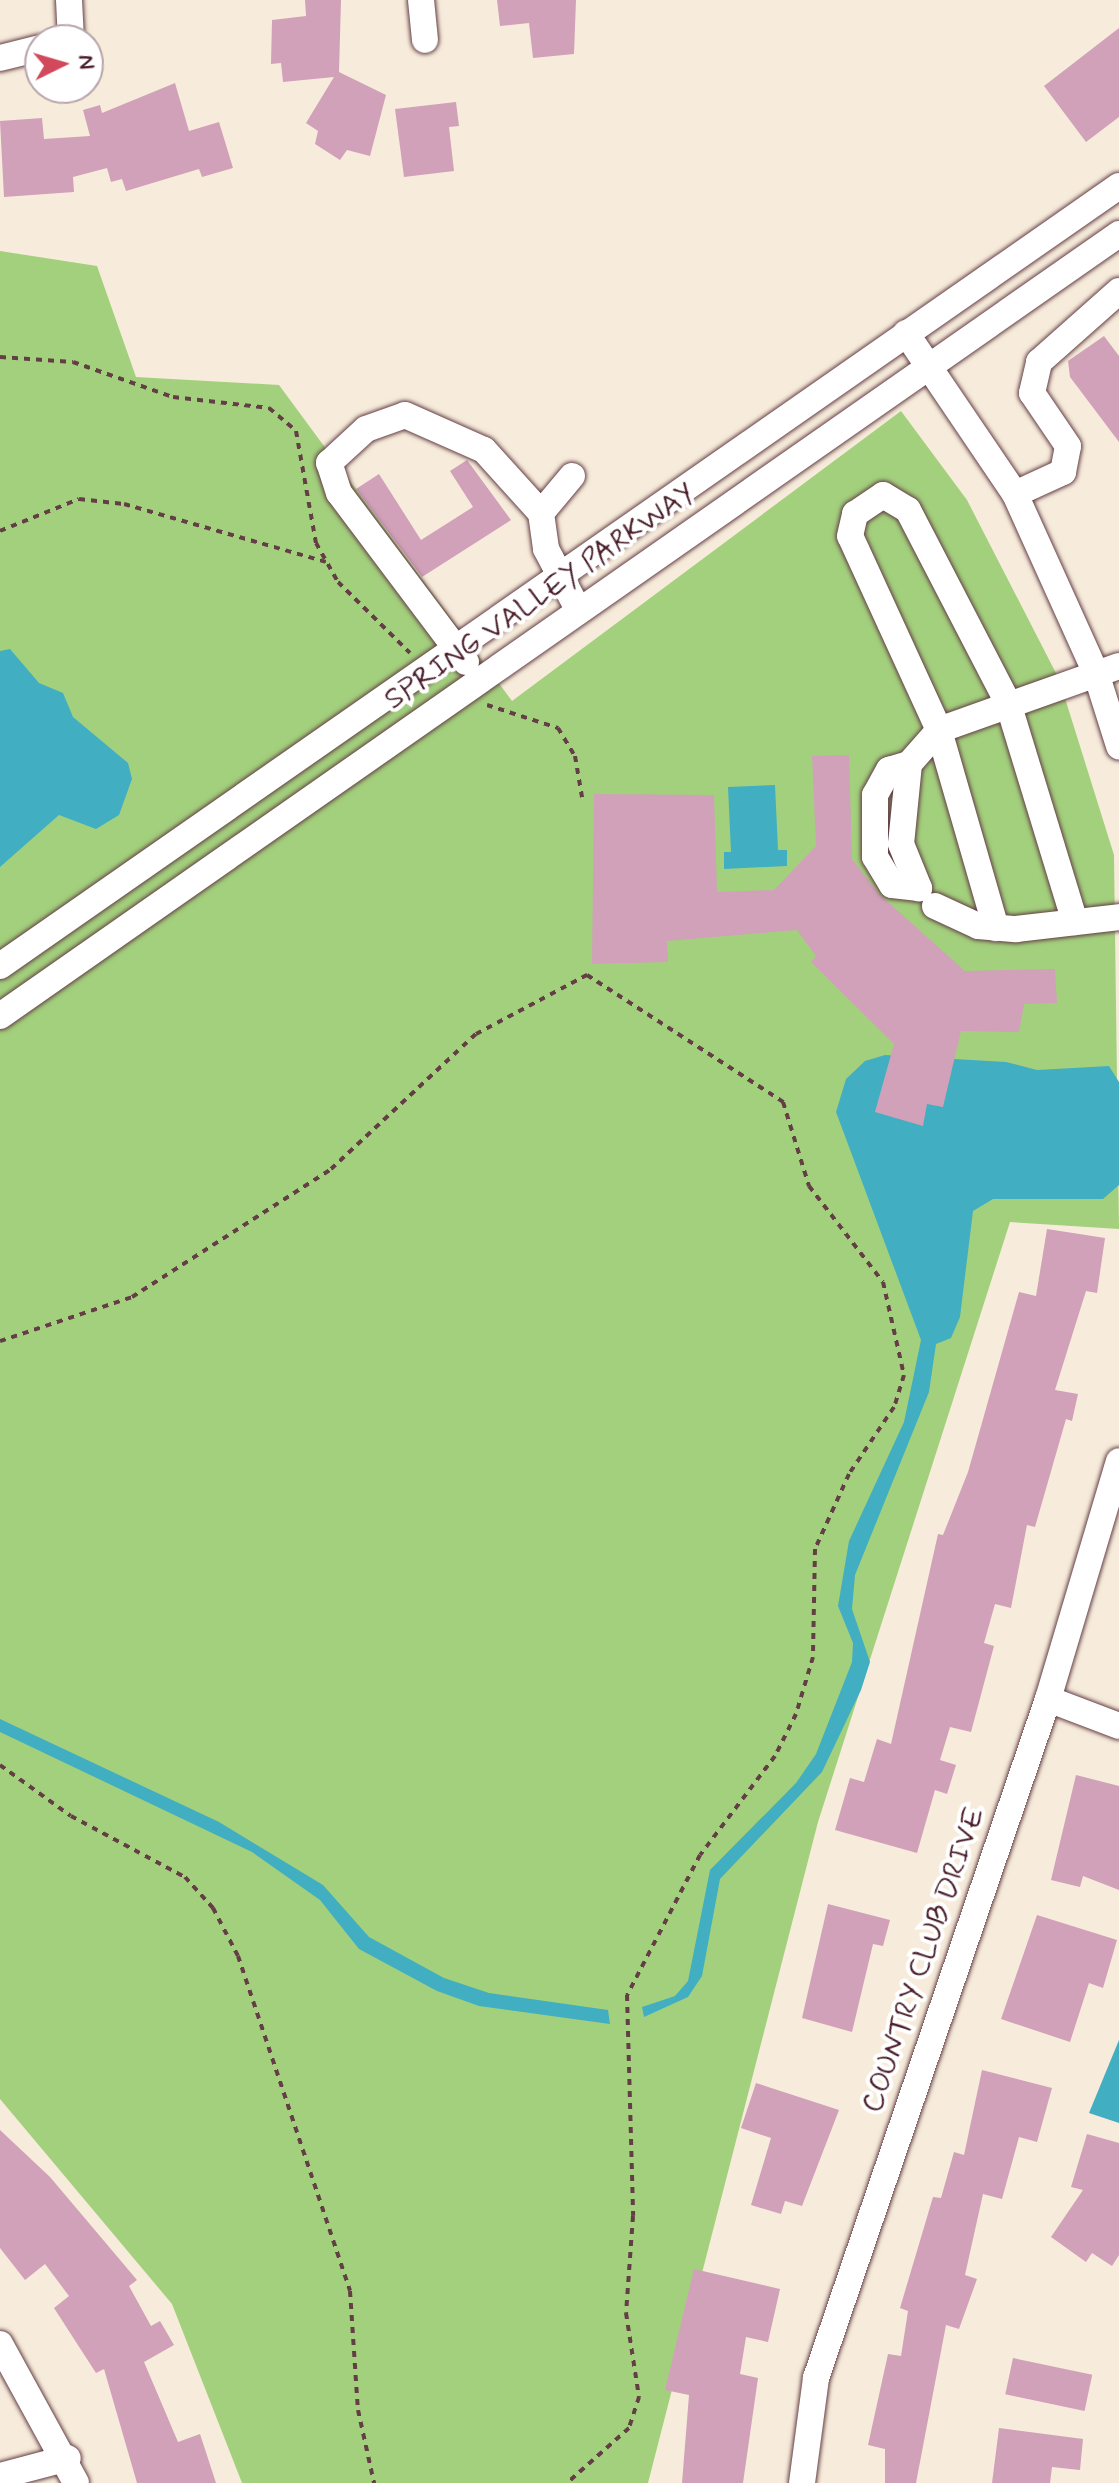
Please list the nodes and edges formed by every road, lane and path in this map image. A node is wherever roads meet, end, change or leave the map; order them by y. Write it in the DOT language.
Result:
graph roads {
  1 [pos="69,0"];
  2 [pos="421,0"];
  3 [pos="71,24"];
  4 [pos="425,40"];
  5 [pos="24,52"];
  6 [pos="0,58"];
  7 [pos="1119,186"];
  8 [pos="1119,234"];
  9 [pos="1119,291"];
  10 [pos="906,333"];
  11 [pos="0,357"];
  12 [pos="927,365"];
  13 [pos="572,476"];
  14 [pos="1015,494"];
  15 [pos="541,513"];
  16 [pos="0,531"];
  17 [pos="327,562"];
  18 [pos="559,574"];
  19 [pos="579,611"];
  20 [pos="455,648"];
  21 [pos="429,667"];
  22 [pos="1107,670"];
  23 [pos="469,683"];
  24 [pos="1008,703"];
  25 [pos="939,730"];
  26 [pos="1119,746"];
  27 [pos="909,764"];
  28 [pos="582,797"];
  29 [pos="935,906"];
  30 [pos="1119,917"];
  31 [pos="1075,922"];
  32 [pos="996,928"];
  33 [pos="0,966"];
  34 [pos="0,1016"];
  35 [pos="0,1341"];
  36 [pos="1119,1461"];
  37 [pos="1048,1699"];
  38 [pos="1119,1726"];
  39 [pos="0,1765"];
  40 [pos="0,2344"];
  41 [pos="72,2471"];
  42 [pos="0,2476"];
  43 [pos="374,2483"];
  44 [pos="567,2483"];
  45 [pos="802,2483"];
  1 -- 3 [label="street"];
  2 -- 4 [label="street"];
  5 -- 6 [label="street"];
  7 -- 10 [label="street, SPRING VALLEY PARKWAY"];
  8 -- 12 [label="street, SPRING VALLEY PARKWAY"];
  9 -- 14 [label="street"];
  10 -- 12 [label="street"];
  10 -- 18 [label="street, SPRING VALLEY PARKWAY"];
  11 -- 17 [label="path"];
  12 -- 14 [label="street"];
  12 -- 19 [label="street, SPRING VALLEY PARKWAY"];
  13 -- 15 [label="street"];
  14 -- 22 [label="street"];
  15 -- 18 [label="street"];
  15 -- 20 [label="street"];
  16 -- 17 [label="path"];
  17 -- 21 [label="path"];
  18 -- 19 [label="street"];
  18 -- 20 [label="street, SPRING VALLEY PARKWAY"];
  19 -- 23 [label="street, SPRING VALLEY PARKWAY"];
  20 -- 21 [label="street, SPRING VALLEY PARKWAY"];
  20 -- 23 [label="street"];
  21 -- 33 [label="street, SPRING VALLEY PARKWAY"];
  22 -- 24 [label="street"];
  22 -- 26 [label="street"];
  23 -- 28 [label="path"];
  23 -- 34 [label="street, SPRING VALLEY PARKWAY"];
  24 -- 25 [label="street"];
  24 -- 25 [label="street"];
  24 -- 31 [label="street"];
  25 -- 27 [label="street"];
  25 -- 32 [label="street"];
  29 -- 32 [label="street"];
  30 -- 31 [label="street"];
  31 -- 32 [label="street"];
  35 -- 44 [label="path"];
  36 -- 37 [label="street, COUNTRY CLUB DRIVE"];
  37 -- 38 [label="street"];
  37 -- 45 [label="street, COUNTRY CLUB DRIVE"];
  39 -- 43 [label="path"];
  40 -- 41 [label="street"];
  41 -- 42 [label="street"];
}
